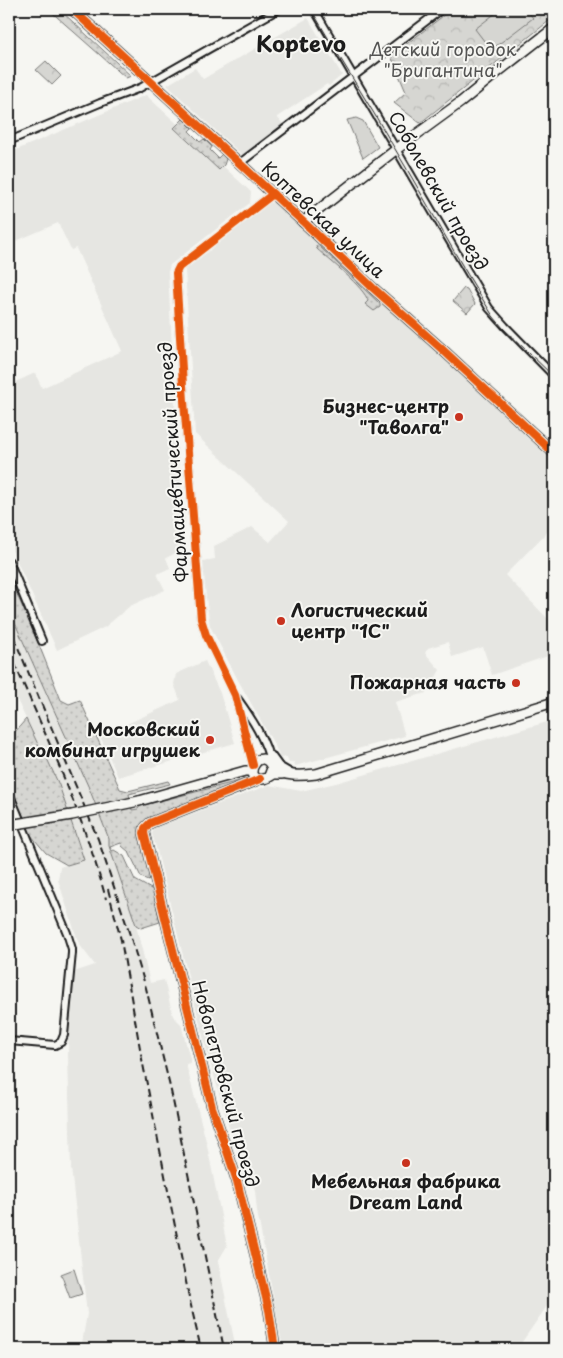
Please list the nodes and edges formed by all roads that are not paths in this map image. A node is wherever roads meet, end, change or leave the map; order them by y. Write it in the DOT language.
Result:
graph roads {
  1 [pos="72,9"];
  2 [pos="279,9"];
  3 [pos="314,9"];
  4 [pos="442,9"];
  5 [pos="554,28"];
  6 [pos="353,77"];
  7 [pos="151,82"];
  8 [pos="9,141"];
  9 [pos="397,149"];
  10 [pos="240,164"];
  11 [pos="273,194"];
  12 [pos="303,222"];
  13 [pos="554,376"];
  14 [pos="554,453"];
  15 [pos="9,562"];
  16 [pos="42,641"];
  17 [pos="235,695"];
  18 [pos="554,702"];
  19 [pos="268,751"];
  20 [pos="252,768"];
  21 [pos="268,772"];
  22 [pos="297,776"];
  23 [pos="9,793"];
  24 [pos="9,825"];
  25 [pos="9,1041"];
  26 [pos="275,1349"];
  1 -- 7 [label="street, Коптевская улица"];
  2 -- 7 [label="street"];
  3 -- 6 [label="street, Соболевский проезд"];
  4 -- 6 [label="street"];
  5 -- 9 [label="street"];
  6 -- 9 [label="street, Соболевский проезд"];
  6 -- 10 [label="street"];
  7 -- 8 [label="street"];
  7 -- 10 [label="street, Коптевская улица"];
  9 -- 12 [label="street"];
  9 -- 13 [label="street, Соболевский проезд"];
  10 -- 11 [label="street, Коптевская улица"];
  11 -- 12 [label="street, Коптевская улица"];
  11 -- 17 [label="street, Фармацевтический проезд"];
  12 -- 14 [label="street, Коптевская улица"];
  15 -- 16 [label="street"];
  17 -- 19 [label="street, Фармацевтический проезд"];
  17 -- 20 [label="street, Фармацевтический проезд"];
  18 -- 22 [label="street"];
  19 -- 21 [label="street, Фармацевтический проезд"];
  19 -- 22 [label="street, Фармацевтический проезд"];
  20 -- 21 [label="street"];
  20 -- 21 [label="street"];
  20 -- 24 [label="street, bridge"];
  21 -- 22 [label="street"];
  21 -- 26 [label="street, Новопетровский проезд"];
  23 -- 25 [label="street"];
}
